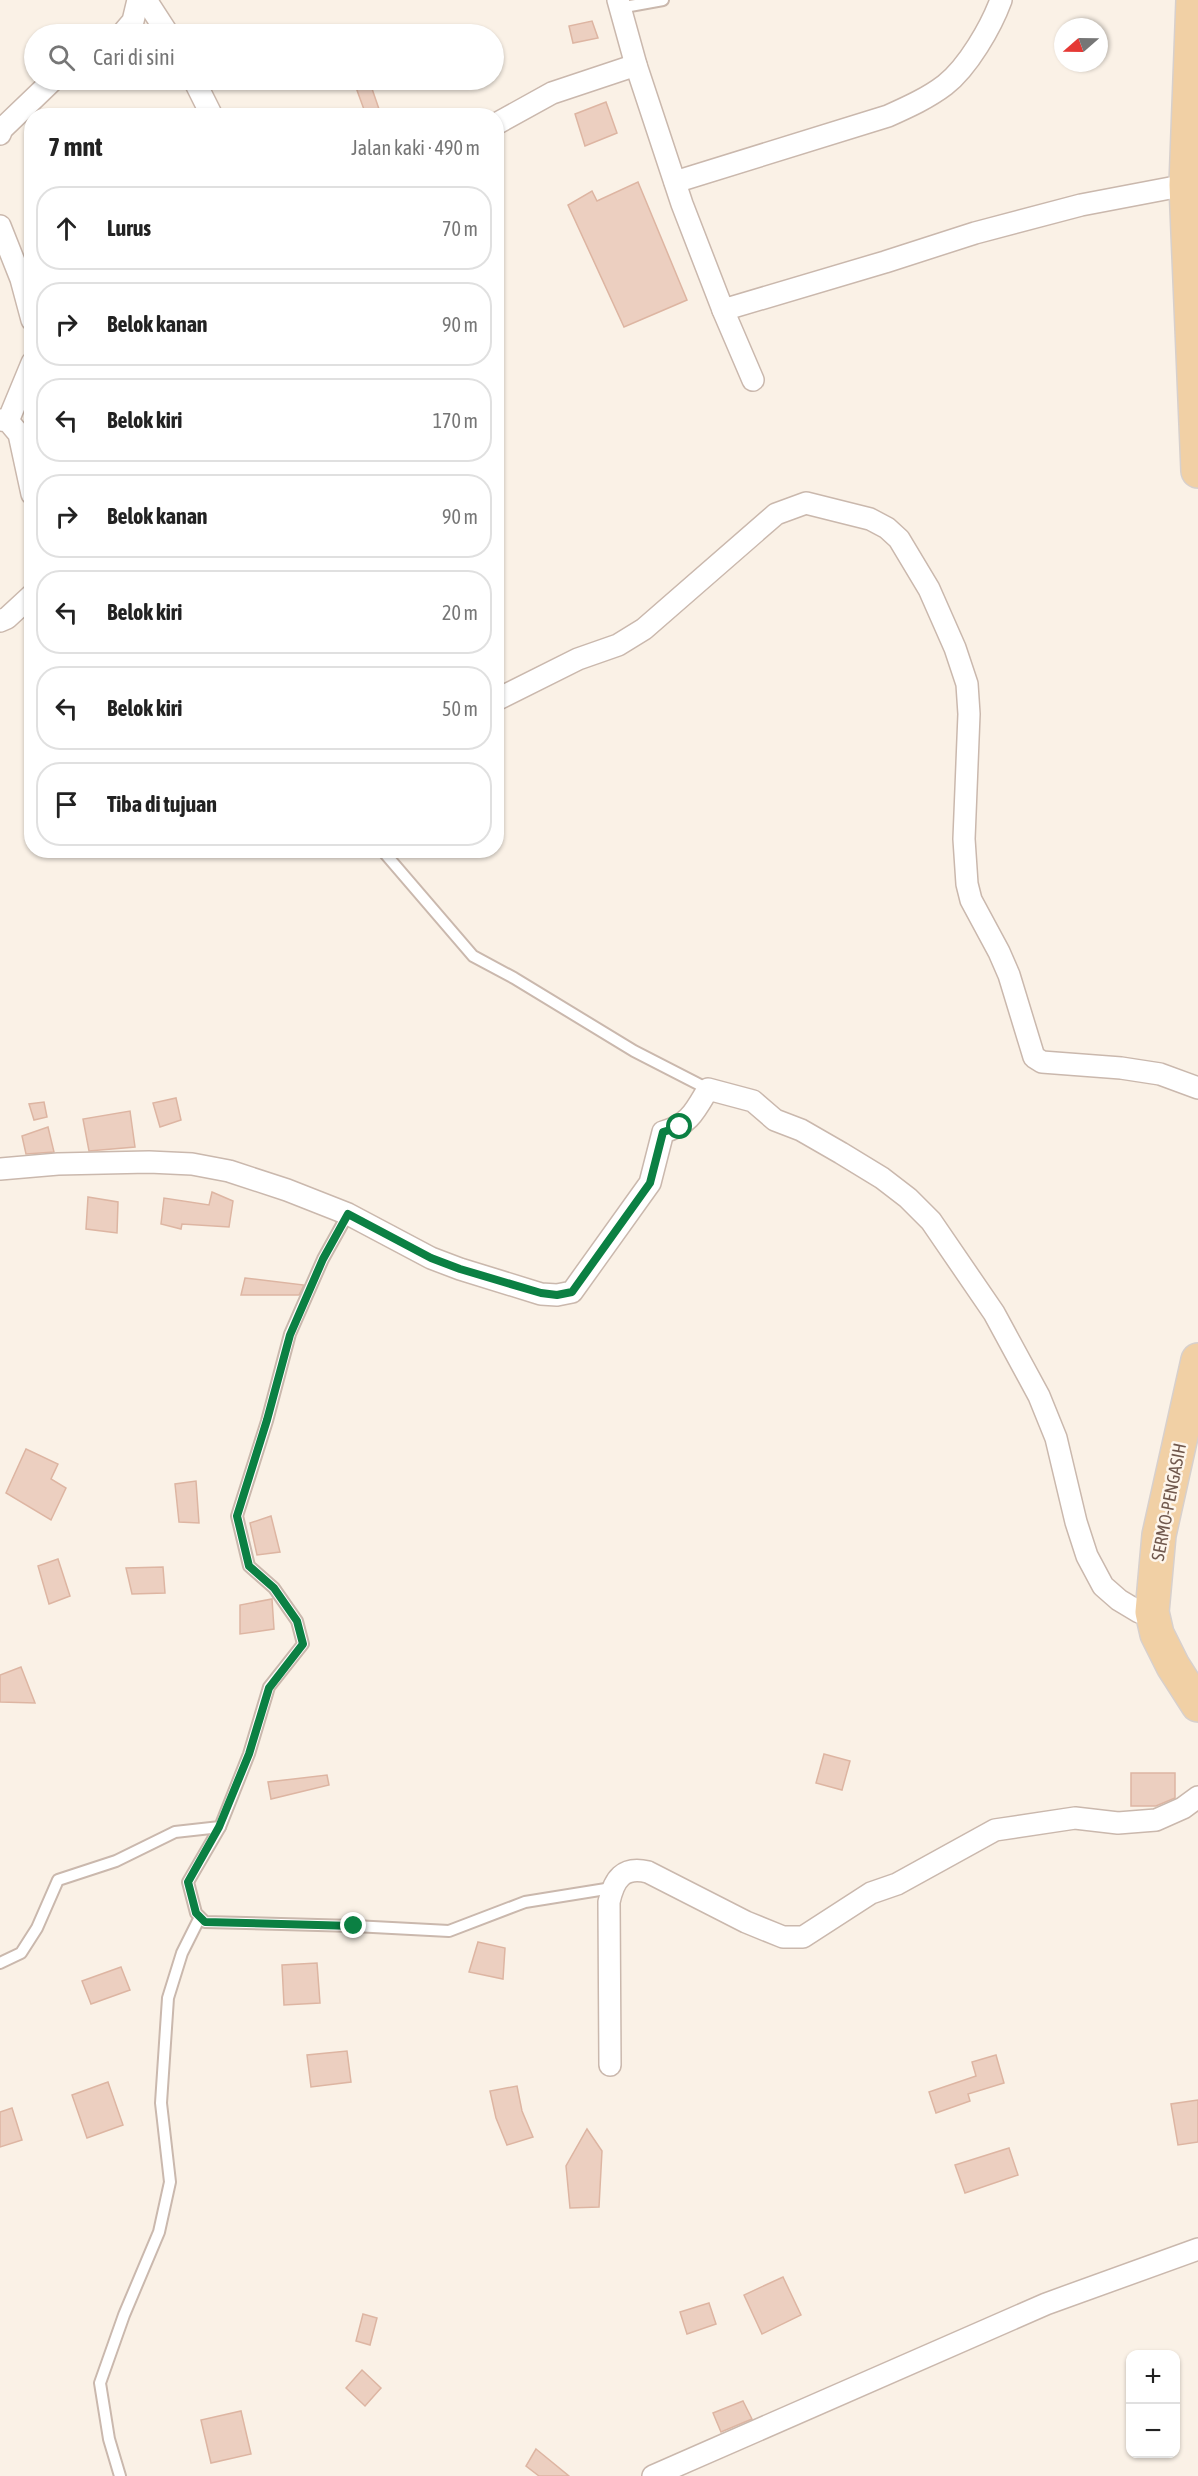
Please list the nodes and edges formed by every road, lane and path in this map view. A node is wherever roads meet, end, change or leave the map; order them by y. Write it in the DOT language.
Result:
graph roads {
  1 [pos="138,0"];
  2 [pos="146,0"];
  3 [pos="663,0"];
  4 [pos="1001,0"];
  5 [pos="1193,0"];
  6 [pos="618,4"];
  7 [pos="130,24"];
  8 [pos="162,24"];
  9 [pos="636,65"];
  10 [pos="43,90"];
  11 [pos="199,90"];
  12 [pos="208,108"];
  13 [pos="504,120"];
  14 [pos="0,134"];
  15 [pos="675,182"];
  16 [pos="1190,198"];
  17 [pos="0,226"];
  18 [pos="24,290"];
  19 [pos="723,310"];
  20 [pos="24,380"];
  21 [pos="753,380"];
  22 [pos="4,421"];
  23 [pos="24,457"];
  24 [pos="1198,471"];
  25 [pos="24,603"];
  26 [pos="0,621"];
  27 [pos="504,696"];
  28 [pos="389,858"];
  29 [pos="1198,1088"];
  30 [pos="708,1089"];
  31 [pos="0,1169"];
  32 [pos="348,1214"];
  33 [pos="1198,1360"];
  34 [pos="1152,1612"];
  35 [pos="1198,1705"];
  36 [pos="1198,1797"];
  37 [pos="219,1827"];
  38 [pos="612,1888"];
  39 [pos="200,1919"];
  40 [pos="0,1963"];
  41 [pos="610,2065"];
  42 [pos="1198,2249"];
  43 [pos="120,2476"];
  44 [pos="653,2476"];
  1 -- 7 [label="street"];
  2 -- 8 [label="street"];
  3 -- 6 [label="lane"];
  4 -- 15 [label="street"];
  5 -- 16 [label="main road"];
  6 -- 9 [label="street"];
  9 -- 13 [label="street"];
  9 -- 15 [label="street"];
  10 -- 14 [label="street"];
  11 -- 12 [label="street"];
  15 -- 19 [label="street"];
  16 -- 19 [label="street"];
  16 -- 24 [label="main road"];
  17 -- 18 [label="street"];
  19 -- 21 [label="street"];
  20 -- 22 [label="street"];
  22 -- 23 [label="street"];
  25 -- 26 [label="street"];
  27 -- 29 [label="street"];
  28 -- 30 [label="lane"];
  30 -- 32 [label="street"];
  30 -- 34 [label="street"];
  31 -- 32 [label="street"];
  32 -- 37 [label="lane"];
  33 -- 34 [label="main road, SERMO-PENGASIH"];
  34 -- 35 [label="main road, SERMO-PENGASIH"];
  36 -- 38 [label="street"];
  37 -- 39 [label="lane"];
  37 -- 40 [label="lane"];
  38 -- 39 [label="lane"];
  38 -- 41 [label="street"];
  39 -- 43 [label="lane"];
  42 -- 44 [label="street"];
}
